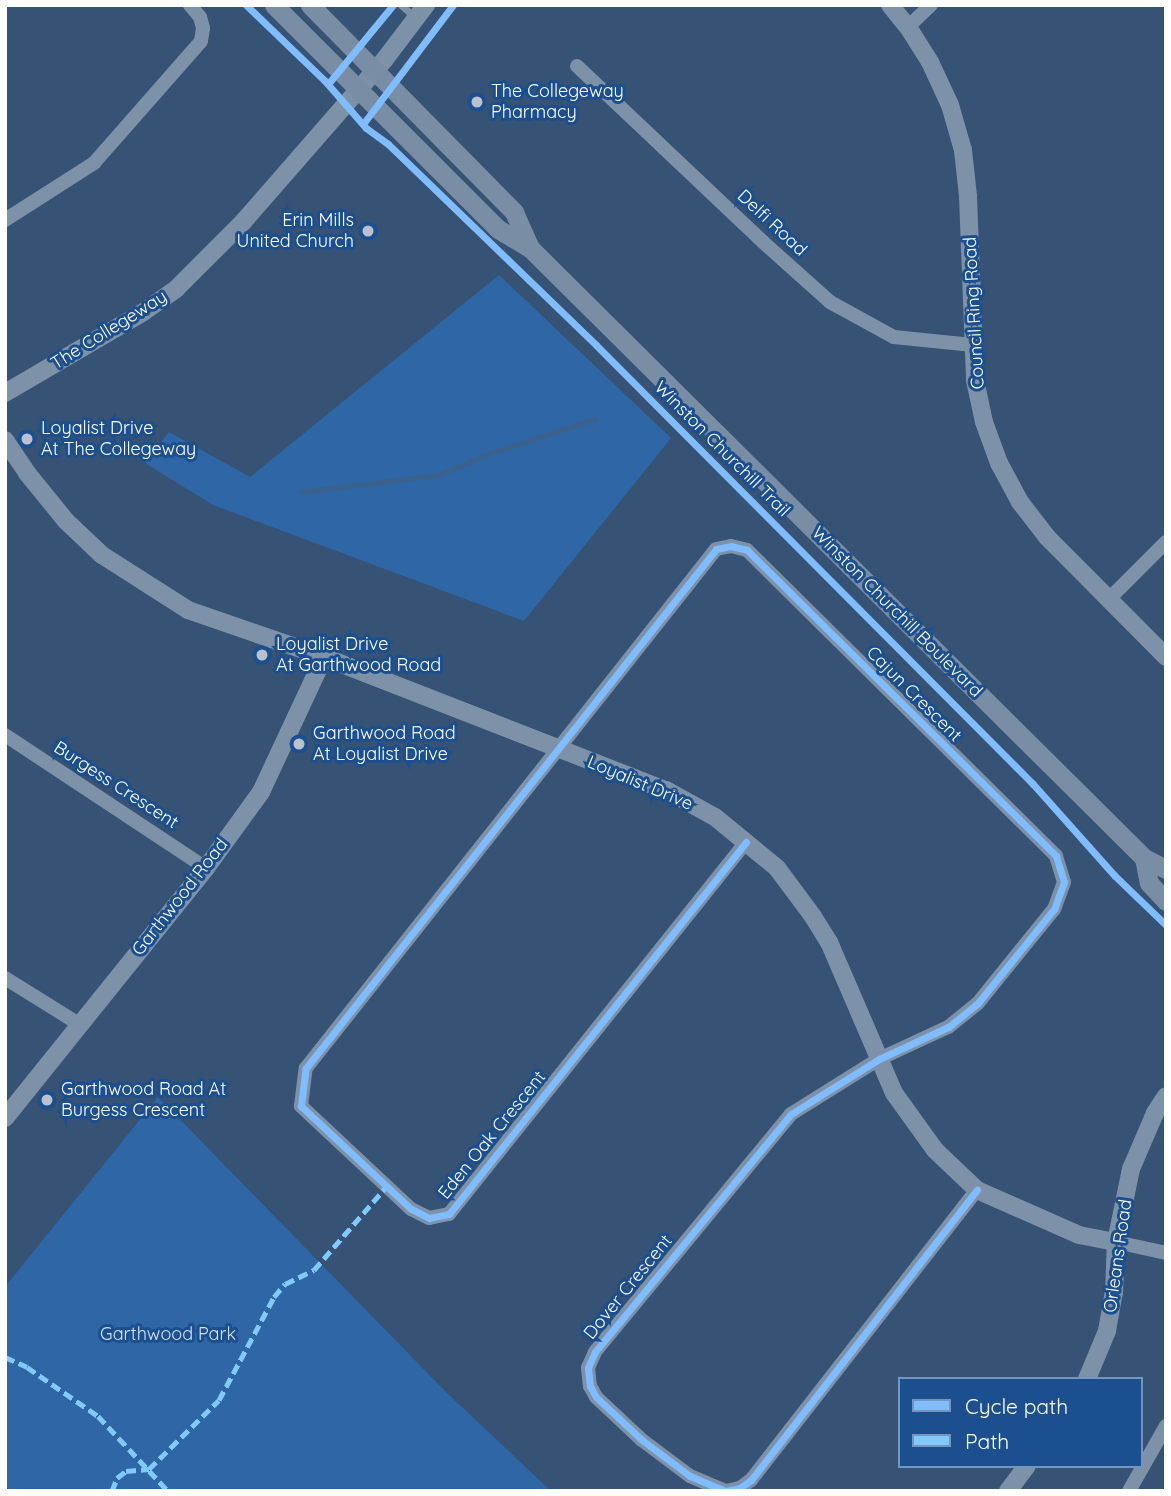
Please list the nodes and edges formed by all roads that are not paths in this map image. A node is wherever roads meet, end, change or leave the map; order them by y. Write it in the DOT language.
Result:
graph roads {
  1 [pos="190,5"];
  2 [pos="274,5"];
  3 [pos="401,5"];
  4 [pos="890,5"];
  5 [pos="931,5"];
  6 [pos="315,7"];
  7 [pos="421,12"];
  8 [pos="908,27"];
  9 [pos="577,66"];
  10 [pos="375,70"];
  11 [pos="357,90"];
  12 [pos="5,220"];
  13 [pos="530,248"];
  14 [pos="973,345"];
  15 [pos="5,393"];
  16 [pos="5,440"];
  17 [pos="1166,542"];
  18 [pos="1108,600"];
  19 [pos="324,657"];
  20 [pos="1166,657"];
  21 [pos="5,735"];
  22 [pos="560,750"];
  23 [pos="746,842"];
  24 [pos="1144,858"];
  25 [pos="206,868"];
  26 [pos="1166,869"];
  27 [pos="1166,901"];
  28 [pos="5,978"];
  29 [pos="79,1024"];
  30 [pos="879,1059"];
  31 [pos="1166,1096"];
  32 [pos="5,1118"];
  33 [pos="977,1191"];
  34 [pos="1116,1242"];
  35 [pos="1166,1253"];
  36 [pos="1088,1377"];
  37 [pos="1166,1426"];
  38 [pos="1143,1466"];
  39 [pos="1025,1468"];
  40 [pos="1142,1468"];
  41 [pos="1008,1491"];
  42 [pos="1129,1491"];
  1 -- 12 [label="street"];
  2 -- 11 [label="main road, Winston Churchill Boulevard"];
  3 -- 7 [label="lane"];
  4 -- 8 [label="street, Council Ring Road"];
  5 -- 8 [label="street"];
  6 -- 10 [label="main road, Winston Churchill Boulevard"];
  7 -- 10 [label="street, The Collegeway"];
  8 -- 14 [label="street, Council Ring Road"];
  9 -- 14 [label="street, Delfi Road"];
  10 -- 11 [label="street, The Collegeway"];
  10 -- 13 [label="main road, Winston Churchill Boulevard"];
  11 -- 13 [label="main road, Winston Churchill Boulevard"];
  11 -- 15 [label="street, The Collegeway"];
  13 -- 24 [label="main road, Winston Churchill Boulevard"];
  14 -- 18 [label="street, Council Ring Road"];
  16 -- 19 [label="street, Loyalist Drive"];
  17 -- 18 [label="street"];
  18 -- 20 [label="street, Council Ring Road"];
  19 -- 22 [label="street, Loyalist Drive"];
  19 -- 25 [label="street, Garthwood Road"];
  21 -- 25 [label="street, Burgess Crescent"];
  22 -- 23 [label="street, Loyalist Drive"];
  22 -- 23 [label="street, Eden Oak Crescent"];
  22 -- 30 [label="street, Cajun Crescent"];
  23 -- 30 [label="street, Loyalist Drive"];
  24 -- 26 [label="main road, Winston Churchill Boulevard"];
  24 -- 27 [label="main road, Winston Churchill Boulevard"];
  25 -- 29 [label="street, Garthwood Road"];
  28 -- 29 [label="street"];
  29 -- 32 [label="street, Garthwood Road"];
  30 -- 33 [label="street, Loyalist Drive"];
  30 -- 33 [label="street, Dover Crescent"];
  31 -- 34 [label="street, Orleans Road"];
  33 -- 34 [label="street, Loyalist Drive"];
  34 -- 35 [label="street"];
  34 -- 36 [label="street, Orleans Road"];
  37 -- 38 [label="street"];
  39 -- 41 [label="street"];
  40 -- 42 [label="street"];
}
